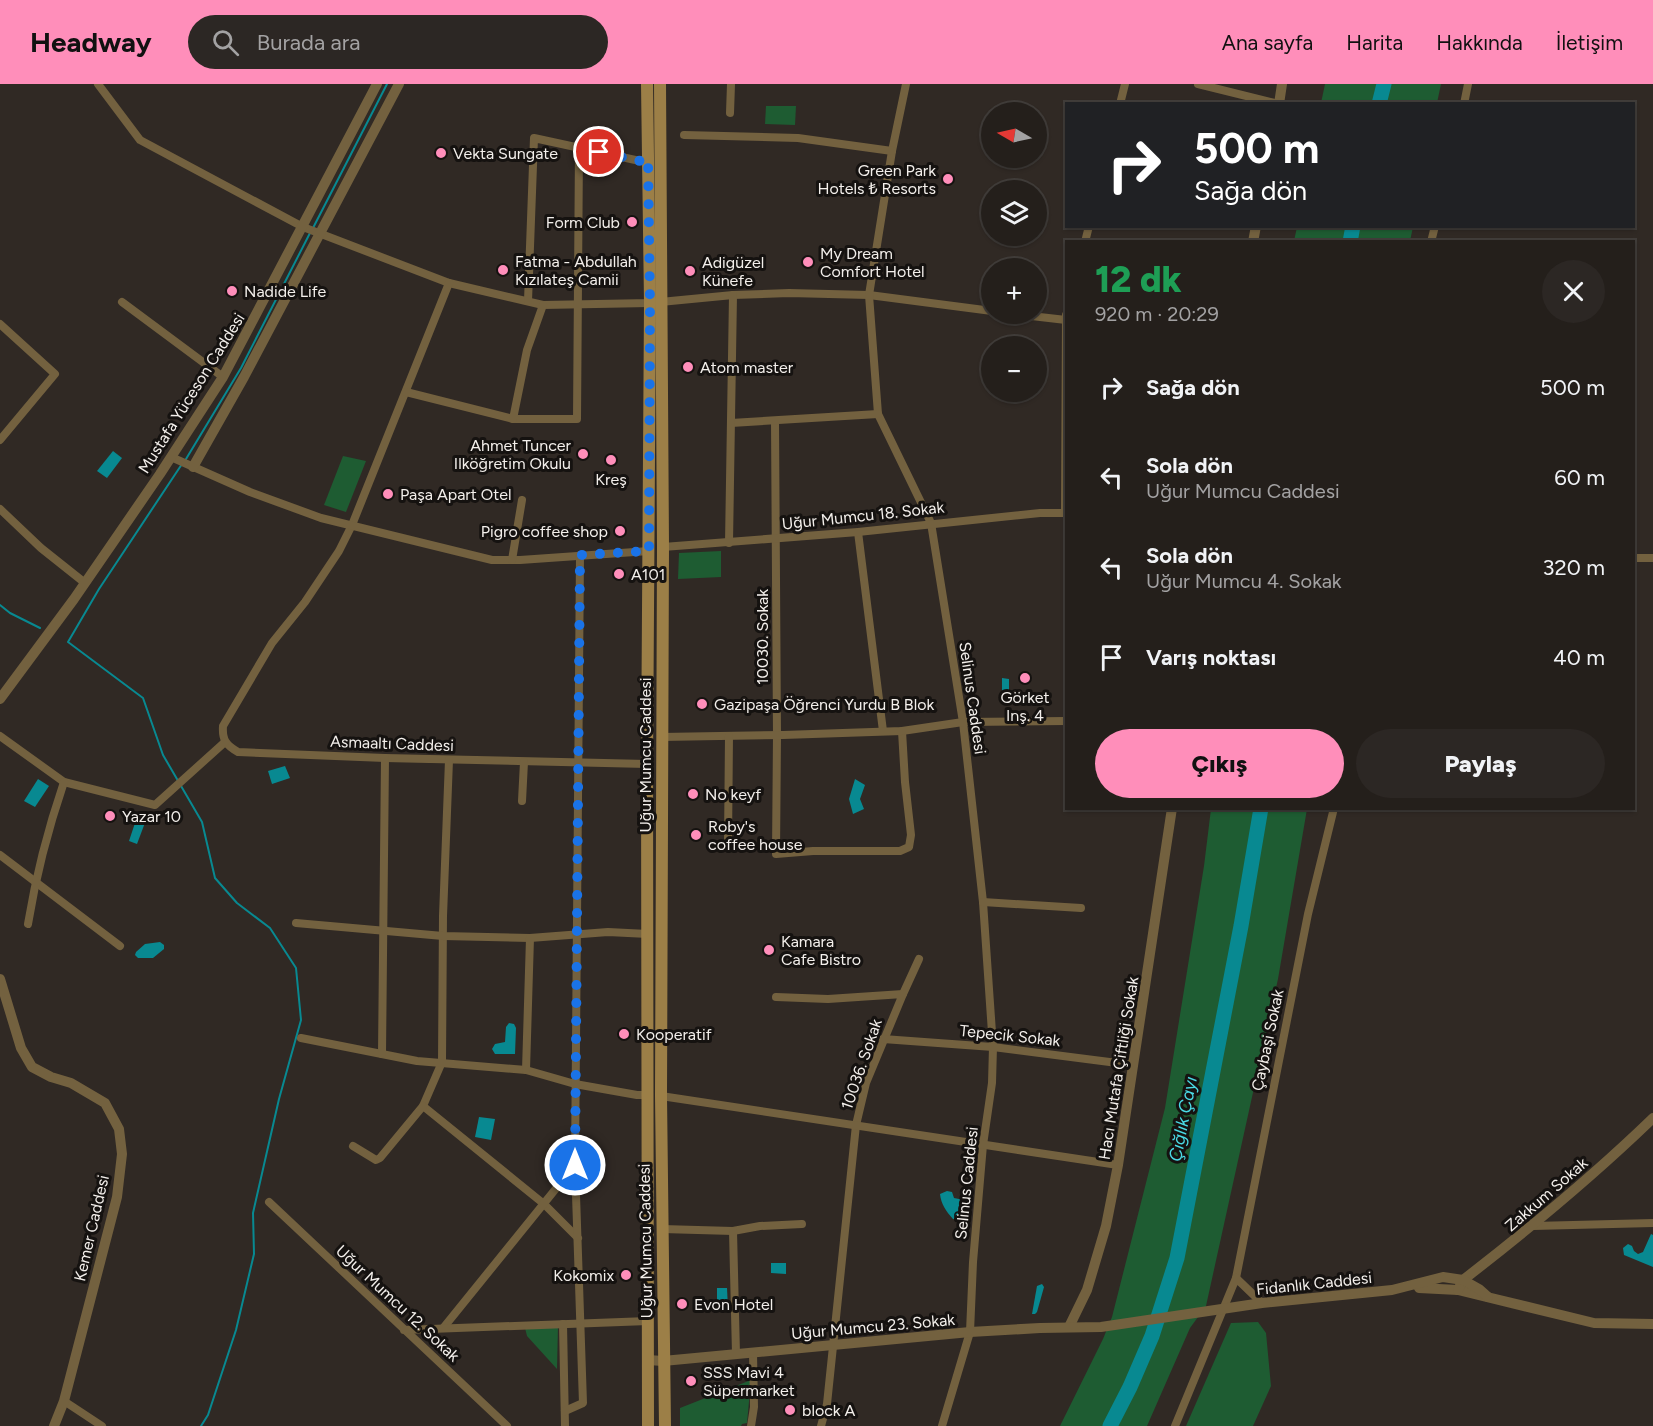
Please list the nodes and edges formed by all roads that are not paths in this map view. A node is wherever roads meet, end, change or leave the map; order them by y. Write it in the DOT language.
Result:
graph roads {
  1 [pos="98,84"];
  2 [pos="377,84"];
  3 [pos="399,84"];
  4 [pos="647,84"];
  5 [pos="660,84"];
  6 [pos="730,84"];
  7 [pos="906,84"];
  8 [pos="1125,84"];
  9 [pos="1198,84"];
  10 [pos="1282,84"];
  11 [pos="1468,84"];
  12 [pos="1120,102"];
  13 [pos="1271,102"];
  14 [pos="1279,102"];
  15 [pos="1464,102"];
  16 [pos="730,113"];
  17 [pos="684,135"];
  18 [pos="579,148"];
  19 [pos="892,151"];
  20 [pos="648,159"];
  21 [pos="311,230"];
  22 [pos="449,283"];
  23 [pos="869,295"];
  24 [pos="733,296"];
  25 [pos="528,301"];
  26 [pos="122,302"];
  27 [pos="656,303"];
  28 [pos="543,305"];
  29 [pos="576,305"];
  30 [pos="981,310"];
  31 [pos="1047,317"];
  32 [pos="1065,318"];
  33 [pos="0,324"];
  34 [pos="223,377"];
  35 [pos="406,392"];
  36 [pos="878,414"];
  37 [pos="513,419"];
  38 [pos="775,421"];
  39 [pos="731,423"];
  40 [pos="0,440"];
  41 [pos="171,457"];
  42 [pos="190,466"];
  43 [pos="522,500"];
  44 [pos="0,509"];
  45 [pos="1065,513"];
  46 [pos="931,523"];
  47 [pos="352,525"];
  48 [pos="858,532"];
  49 [pos="776,538"];
  50 [pos="729,543"];
  51 [pos="663,547"];
  52 [pos="649,551"];
  53 [pos="580,555"];
  54 [pos="1635,558"];
  55 [pos="1653,558"];
  56 [pos="512,560"];
  57 [pos="85,583"];
  58 [pos="0,699"];
  59 [pos="1065,721"];
  60 [pos="963,722"];
  61 [pos="883,731"];
  62 [pos="902,731"];
  63 [pos="777,735"];
  64 [pos="0,736"];
  65 [pos="729,736"];
  66 [pos="661,737"];
  67 [pos="225,742"];
  68 [pos="385,758"];
  69 [pos="449,760"];
  70 [pos="524,762"];
  71 [pos="578,763"];
  72 [pos="647,764"];
  73 [pos="64,782"];
  74 [pos="522,801"];
  75 [pos="1172,810"];
  76 [pos="1334,810"];
  77 [pos="728,844"];
  78 [pos="0,855"];
  79 [pos="35,880"];
  80 [pos="983,902"];
  81 [pos="1081,908"];
  82 [pos="296,923"];
  83 [pos="28,924"];
  84 [pos="384,929"];
  85 [pos="648,934"];
  86 [pos="443,936"];
  87 [pos="576,936"];
  88 [pos="530,938"];
  89 [pos="120,946"];
  90 [pos="919,959"];
  91 [pos="0,979"];
  92 [pos="903,994"];
  93 [pos="776,997"];
  94 [pos="301,1038"];
  95 [pos="883,1039"];
  96 [pos="993,1047"];
  97 [pos="382,1054"];
  98 [pos="442,1062"];
  99 [pos="1133,1065"];
  100 [pos="526,1070"];
  101 [pos="575,1084"];
  102 [pos="647,1095"];
  103 [pos="661,1096"];
  104 [pos="423,1106"];
  105 [pos="1653,1118"];
  106 [pos="856,1125"];
  107 [pos="983,1145"];
  108 [pos="353,1146"];
  109 [pos="575,1165"];
  110 [pos="1118,1166"];
  111 [pos="269,1203"];
  112 [pos="544,1204"];
  113 [pos="1653,1223"];
  114 [pos="802,1224"];
  115 [pos="1533,1226"];
  116 [pos="662,1229"];
  117 [pos="733,1231"];
  118 [pos="578,1238"];
  119 [pos="1236,1278"];
  120 [pos="1461,1285"];
  121 [pos="1262,1303"];
  122 [pos="1221,1310"];
  123 [pos="648,1321"];
  124 [pos="581,1323"];
  125 [pos="562,1324"];
  126 [pos="1653,1324"];
  127 [pos="444,1327"];
  128 [pos="1069,1327"];
  129 [pos="1101,1327"];
  130 [pos="404,1330"];
  131 [pos="970,1332"];
  132 [pos="833,1344"];
  133 [pos="753,1353"];
  134 [pos="736,1354"];
  135 [pos="648,1360"];
  136 [pos="663,1361"];
  137 [pos="64,1401"];
  138 [pos="565,1411"];
  139 [pos="54,1426"];
  140 [pos="102,1426"];
  141 [pos="507,1426"];
  142 [pos="565,1426"];
  143 [pos="648,1426"];
  144 [pos="664,1426"];
  145 [pos="752,1426"];
  146 [pos="821,1426"];
  147 [pos="942,1426"];
  148 [pos="1175,1426"];
  1 -- 21 [label="street"];
  2 -- 21 [label="street, Mustafa Yüceson Caddesi"];
  3 -- 21 [label="street, Mustafa Yüceson Caddesi"];
  4 -- 20 [label="main road, Uğur Mumcu Caddesi"];
  5 -- 27 [label="main road, Uğur Mumcu Caddesi"];
  6 -- 16 [label="street"];
  7 -- 19 [label="street, Selinus Caddesi"];
  8 -- 12 [label="street"];
  9 -- 13 [label="street"];
  10 -- 14 [label="street"];
  11 -- 15 [label="street"];
  17 -- 19 [label="street"];
  18 -- 20 [label="street"];
  18 -- 25 [label="street"];
  18 -- 29 [label="street"];
  19 -- 23 [label="street, Selinus Caddesi"];
  20 -- 27 [label="main road, Uğur Mumcu Caddesi"];
  21 -- 22 [label="street"];
  21 -- 34 [label="street, Mustafa Yüceson Caddesi"];
  21 -- 42 [label="street, Mustafa Yüceson Caddesi"];
  22 -- 25 [label="street"];
  22 -- 35 [label="street"];
  23 -- 24 [label="street"];
  23 -- 30 [label="street"];
  23 -- 36 [label="street, Selinus Caddesi"];
  24 -- 27 [label="street"];
  24 -- 39 [label="street"];
  25 -- 28 [label="street"];
  26 -- 34 [label="street"];
  27 -- 29 [label="street"];
  27 -- 51 [label="main road, Uğur Mumcu Caddesi"];
  27 -- 52 [label="main road, Uğur Mumcu Caddesi"];
  28 -- 29 [label="street"];
  28 -- 37 [label="street"];
  29 -- 37 [label="street"];
  31 -- 32 [label="street"];
  33 -- 40 [label="street"];
  34 -- 41 [label="street, Mustafa Yüceson Caddesi"];
  35 -- 37 [label="street"];
  35 -- 47 [label="street"];
  36 -- 38 [label="street"];
  36 -- 46 [label="street, Selinus Caddesi"];
  38 -- 39 [label="street"];
  38 -- 49 [label="street, 10030. Sokak"];
  39 -- 50 [label="street"];
  41 -- 42 [label="street"];
  41 -- 57 [label="street, Mustafa Yüceson Caddesi"];
  42 -- 47 [label="street"];
  43 -- 56 [label="street"];
  44 -- 57 [label="street"];
  45 -- 46 [label="street, Uğur Mumcu 18. Sokak"];
  46 -- 48 [label="street, Uğur Mumcu 18. Sokak"];
  46 -- 60 [label="street, Selinus Caddesi"];
  47 -- 56 [label="street"];
  47 -- 67 [label="street"];
  48 -- 49 [label="street, Uğur Mumcu 18. Sokak"];
  48 -- 61 [label="street"];
  49 -- 50 [label="street, Uğur Mumcu 18. Sokak"];
  49 -- 63 [label="street, 10030. Sokak"];
  50 -- 51 [label="street, Uğur Mumcu 18. Sokak"];
  51 -- 66 [label="main road, Uğur Mumcu Caddesi"];
  52 -- 53 [label="street"];
  52 -- 72 [label="main road, Uğur Mumcu Caddesi"];
  53 -- 56 [label="street"];
  53 -- 71 [label="street"];
  54 -- 55 [label="street"];
  57 -- 58 [label="street, Mustafa Yüceson Caddesi"];
  59 -- 60 [label="street"];
  60 -- 62 [label="street"];
  60 -- 80 [label="street, Selinus Caddesi"];
  61 -- 62 [label="street"];
  61 -- 63 [label="street"];
  62 -- 63 [label="street, 10030. Sokak"];
  63 -- 65 [label="street"];
  64 -- 73 [label="street"];
  65 -- 66 [label="street"];
  65 -- 77 [label="street"];
  66 -- 103 [label="main road, Uğur Mumcu Caddesi"];
  67 -- 68 [label="street, Asmaaltı Caddesi"];
  67 -- 73 [label="street"];
  68 -- 69 [label="street, Asmaaltı Caddesi"];
  68 -- 84 [label="street"];
  69 -- 70 [label="street, Asmaaltı Caddesi"];
  69 -- 86 [label="street"];
  70 -- 71 [label="street, Asmaaltı Caddesi"];
  70 -- 74 [label="street"];
  71 -- 72 [label="street, Asmaaltı Caddesi"];
  71 -- 87 [label="street"];
  72 -- 85 [label="main road, Uğur Mumcu Caddesi"];
  73 -- 79 [label="street"];
  75 -- 99 [label="street, Hacı Mutafa Çiftliği Sokak"];
  76 -- 119 [label="street, Çaybaşi Sokak"];
  78 -- 79 [label="street"];
  79 -- 83 [label="street"];
  79 -- 89 [label="street"];
  80 -- 81 [label="street"];
  80 -- 96 [label="street, Selinus Caddesi"];
  82 -- 84 [label="street"];
  84 -- 86 [label="street"];
  84 -- 97 [label="street"];
  85 -- 87 [label="street"];
  85 -- 102 [label="main road, Uğur Mumcu Caddesi"];
  86 -- 88 [label="street"];
  86 -- 98 [label="street"];
  87 -- 88 [label="street"];
  87 -- 101 [label="street"];
  88 -- 100 [label="street"];
  90 -- 92 [label="street"];
  91 -- 137 [label="street, Kemer Caddesi"];
  92 -- 93 [label="street, 10036. Sokak"];
  92 -- 95 [label="street, 10036. Sokak"];
  94 -- 97 [label="street"];
  95 -- 96 [label="street, Tepecik Sokak"];
  95 -- 106 [label="street, 10036. Sokak"];
  96 -- 99 [label="street, Tepecik Sokak"];
  96 -- 107 [label="street, Selinus Caddesi"];
  97 -- 98 [label="street"];
  98 -- 100 [label="street"];
  98 -- 104 [label="street"];
  99 -- 110 [label="street, Hacı Mutafa Çiftliği Sokak"];
  100 -- 101 [label="street"];
  101 -- 102 [label="street"];
  101 -- 109 [label="street"];
  102 -- 103 [label="main road"];
  102 -- 123 [label="main road, Uğur Mumcu Caddesi"];
  103 -- 106 [label="street"];
  103 -- 116 [label="main road, Uğur Mumcu Caddesi"];
  104 -- 108 [label="street"];
  104 -- 112 [label="street"];
  105 -- 115 [label="street, Zakkum Sokak"];
  106 -- 107 [label="street"];
  106 -- 132 [label="street, 10036. Sokak"];
  107 -- 110 [label="street"];
  107 -- 131 [label="street, Selinus Caddesi"];
  109 -- 112 [label="street"];
  109 -- 118 [label="street"];
  110 -- 128 [label="street, Hacı Mutafa Çiftliği Sokak"];
  111 -- 130 [label="street, Uğur Mumcu 12. Sokak"];
  112 -- 118 [label="street"];
  112 -- 127 [label="street"];
  113 -- 115 [label="street"];
  114 -- 117 [label="street"];
  115 -- 120 [label="street, Zakkum Sokak"];
  116 -- 117 [label="street"];
  116 -- 136 [label="main road, Uğur Mumcu Caddesi"];
  117 -- 134 [label="street"];
  118 -- 124 [label="street"];
  119 -- 121 [label="street"];
  119 -- 122 [label="street, Çaybaşi Sokak"];
  120 -- 121 [label="street, Fidanlık Caddesi"];
  120 -- 126 [label="street"];
  121 -- 122 [label="street, Fidanlık Caddesi"];
  122 -- 129 [label="street, Fidanlık Caddesi"];
  122 -- 148 [label="street, Çaybaşi Sokak"];
  123 -- 124 [label="street"];
  123 -- 135 [label="main road, Uğur Mumcu Caddesi"];
  124 -- 125 [label="street"];
  124 -- 138 [label="street"];
  125 -- 127 [label="street"];
  125 -- 138 [label="street"];
  127 -- 130 [label="street"];
  128 -- 129 [label="street, Uğur Mumcu 23. Sokak"];
  128 -- 131 [label="street, Uğur Mumcu 23. Sokak"];
  130 -- 141 [label="street, Uğur Mumcu 12. Sokak"];
  131 -- 132 [label="street, Uğur Mumcu 23. Sokak"];
  131 -- 147 [label="street, Selinus Caddesi"];
  132 -- 133 [label="street, Uğur Mumcu 23. Sokak"];
  132 -- 146 [label="street, 10036. Sokak"];
  133 -- 134 [label="street, Uğur Mumcu 23. Sokak"];
  133 -- 145 [label="street"];
  134 -- 136 [label="street, Uğur Mumcu 23. Sokak"];
  135 -- 136 [label="street, Uğur Mumcu 23. Sokak"];
  135 -- 143 [label="main road, Uğur Mumcu Caddesi"];
  136 -- 144 [label="main road, Uğur Mumcu Caddesi"];
  137 -- 139 [label="street, Kemer Caddesi"];
  137 -- 140 [label="street"];
  138 -- 142 [label="street"];
}
